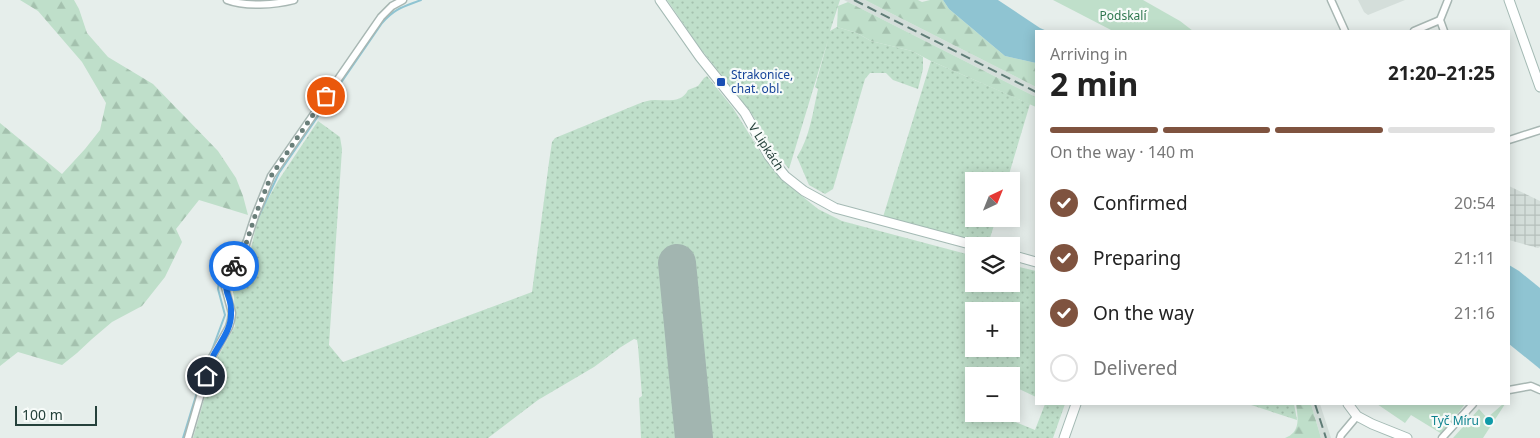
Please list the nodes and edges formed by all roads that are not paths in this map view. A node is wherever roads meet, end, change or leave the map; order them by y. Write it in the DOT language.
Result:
graph roads {
  1 [pos="227,0"];
  2 [pos="294,0"];
  3 [pos="403,0"];
  4 [pos="660,0"];
  5 [pos="1331,0"];
  6 [pos="1448,0"];
  7 [pos="1509,0"];
  8 [pos="1440,20"];
  9 [pos="1345,30"];
  10 [pos="1416,30"];
  11 [pos="1444,30"];
  12 [pos="1540,87"];
  13 [pos="1540,130"];
  14 [pos="1510,140"];
  15 [pos="965,243"];
  16 [pos="1020,258"];
  17 [pos="1035,262"];
  18 [pos="1510,390"];
  19 [pos="1540,390"];
  20 [pos="1076,405"];
  21 [pos="1349,405"];
  22 [pos="1473,405"];
  23 [pos="1357,416"];
  24 [pos="188,438"];
  25 [pos="1064,438"];
  26 [pos="1340,438"];
  27 [pos="1407,438"];
  28 [pos="1442,438"];
  1 -- 2 [label="street"];
  3 -- 24 [label="street"];
  4 -- 15 [label="street, V Lipkách"];
  5 -- 9 [label="street"];
  6 -- 8 [label="street"];
  7 -- 12 [label="street"];
  8 -- 10 [label="street"];
  8 -- 11 [label="street"];
  13 -- 14 [label="street"];
  16 -- 17 [label="street"];
  18 -- 19 [label="street"];
  20 -- 25 [label="street"];
  21 -- 23 [label="street"];
  22 -- 28 [label="street"];
  23 -- 26 [label="street"];
  23 -- 27 [label="street"];
}
